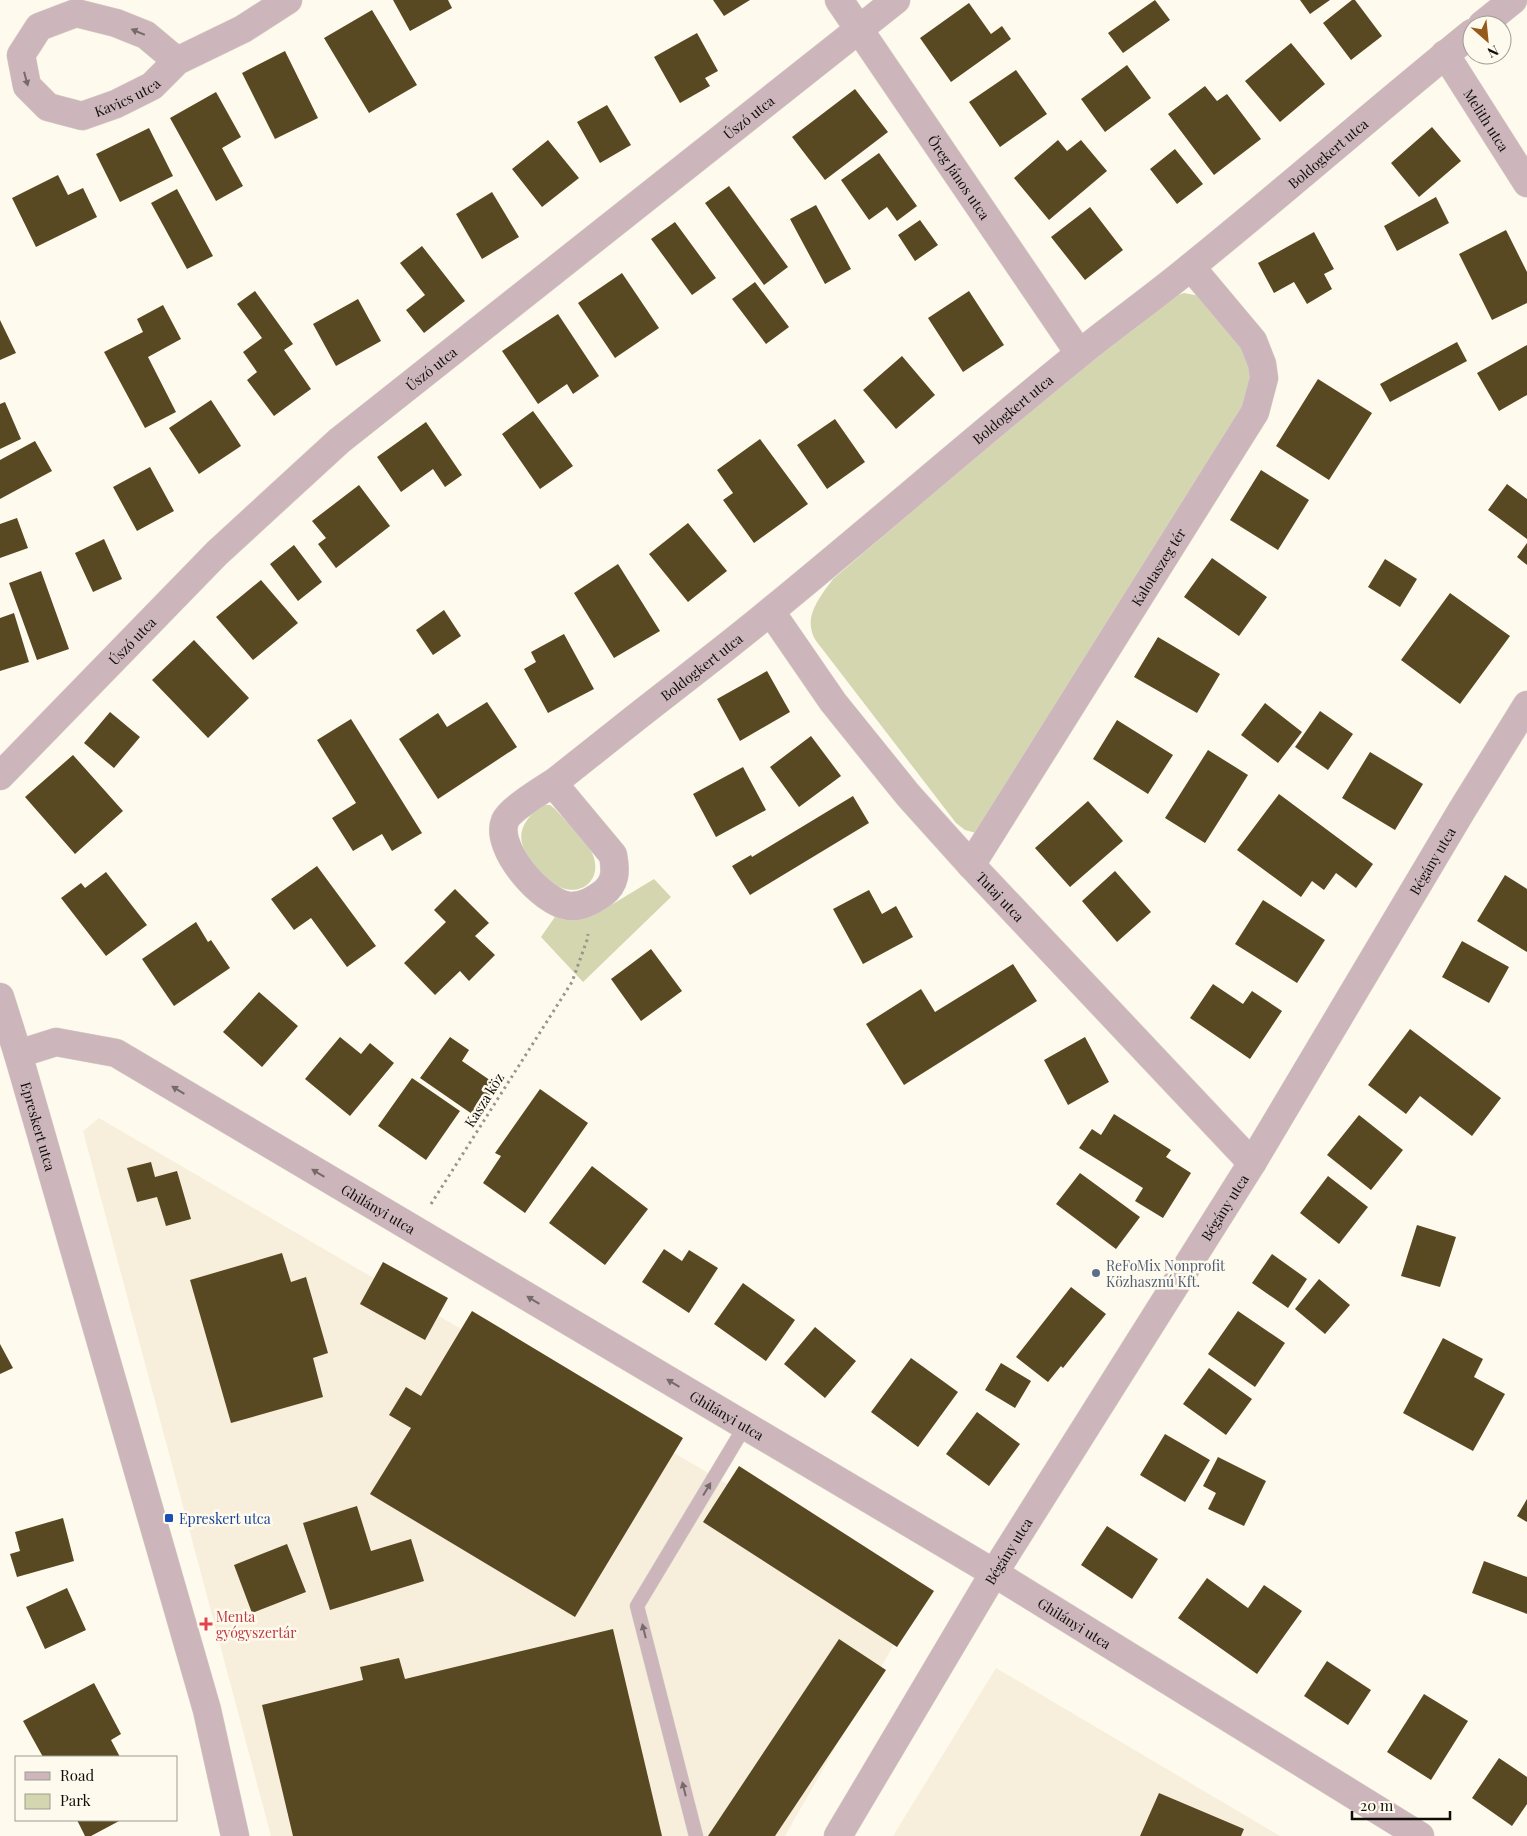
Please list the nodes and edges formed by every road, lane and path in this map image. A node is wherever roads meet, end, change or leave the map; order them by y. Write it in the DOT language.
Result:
graph roads {
  1 [pos="288,0"];
  2 [pos="839,0"];
  3 [pos="896,0"];
  4 [pos="1513,0"];
  5 [pos="1494,15"];
  6 [pos="859,29"];
  7 [pos="1462,41"];
  8 [pos="1445,54"];
  9 [pos="177,61"];
  10 [pos="1527,184"];
  11 [pos="1191,266"];
  12 [pos="1080,353"];
  13 [pos="771,612"];
  14 [pos="1527,705"];
  15 [pos="0,776"];
  16 [pos="553,783"];
  17 [pos="971,865"];
  18 [pos="588,903"];
  19 [pos="0,996"];
  20 [pos="18,1054"];
  21 [pos="1252,1163"];
  22 [pos="414,1230"];
  23 [pos="745,1426"];
  24 [pos="994,1573"];
  25 [pos="235,1836"];
  26 [pos="696,1836"];
  27 [pos="838,1836"];
  28 [pos="1420,1836"];
  1 -- 9 [label="street, Kavics utca"];
  2 -- 6 [label="street, Öreg János utca"];
  3 -- 6 [label="street, Úszó utca"];
  4 -- 5 [label="street"];
  6 -- 12 [label="street, Öreg János utca"];
  6 -- 15 [label="street, Úszó utca"];
  7 -- 8 [label="street, Boldogkert utca"];
  8 -- 10 [label="street, Melith utca"];
  8 -- 11 [label="street, Boldogkert utca"];
  9 -- 9 [label="street, Kavics utca, one-way"];
  11 -- 12 [label="street, Boldogkert utca"];
  11 -- 17 [label="street, Kalotaszeg tér"];
  12 -- 13 [label="street, Boldogkert utca"];
  13 -- 16 [label="street, Boldogkert utca"];
  13 -- 17 [label="street, Tutaj utca"];
  14 -- 21 [label="street, Bégány utca"];
  16 -- 18 [label="street, Boldogkert utca"];
  16 -- 18 [label="street, Boldogkert utca"];
  17 -- 21 [label="street, Tutaj utca"];
  18 -- 22 [label="path, Kasza köz"];
  19 -- 20 [label="street, Epreskert utca"];
  22 -- 20 [label="street, Ghilányi utca, one-way"];
  20 -- 25 [label="street, Epreskert utca"];
  21 -- 24 [label="street, Bégány utca"];
  23 -- 22 [label="street, Ghilányi utca, one-way"];
  23 -- 24 [label="street, Ghilányi utca"];
  26 -- 23 [label="lane, one-way"];
  24 -- 27 [label="street, Bégány utca"];
  24 -- 28 [label="street, Ghilányi utca"];
}
